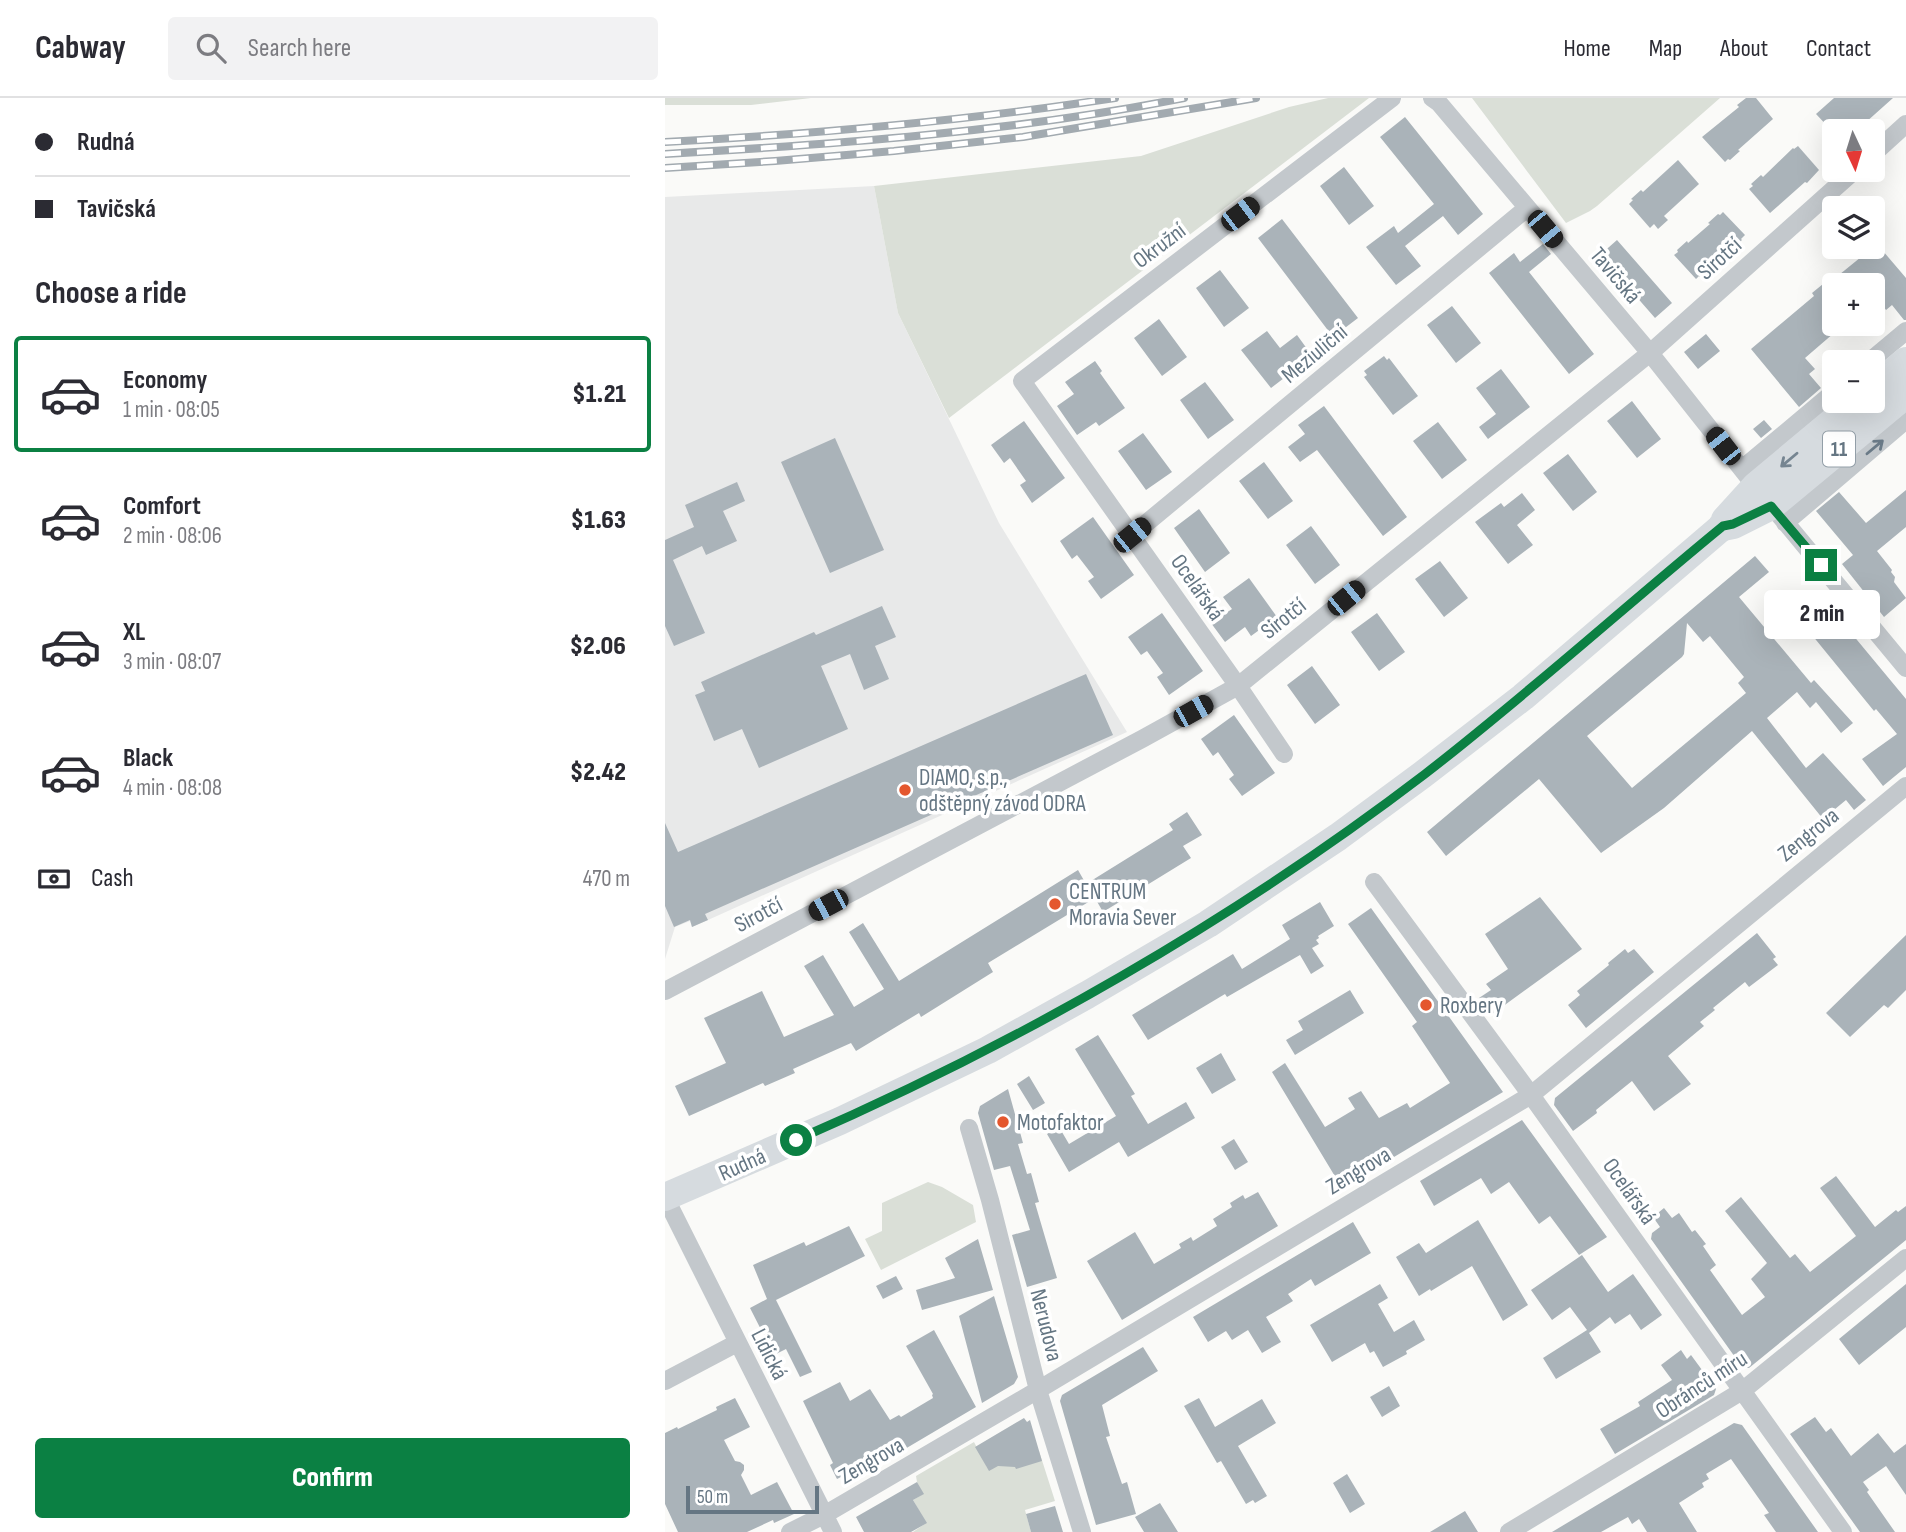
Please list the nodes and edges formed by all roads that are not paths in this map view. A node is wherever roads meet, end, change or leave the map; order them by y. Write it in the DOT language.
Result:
graph roads {
  1 [pos="1392,98"];
  2 [pos="1432,98"];
  3 [pos="1906,124"];
  4 [pos="1885,143"];
  5 [pos="1842,182"];
  6 [pos="1527,208"];
  7 [pos="1906,331"];
  8 [pos="1883,350"];
  9 [pos="1650,353"];
  10 [pos="1906,362"];
  11 [pos="1885,380"];
  12 [pos="1022,381"];
  13 [pos="1906,393"];
  14 [pos="1822,410"];
  15 [pos="1847,413"];
  16 [pos="1906,420"];
  17 [pos="1764,496"];
  18 [pos="1723,526"];
  19 [pos="1132,535"];
  20 [pos="1906,668"];
  21 [pos="1238,685"];
  22 [pos="1284,754"];
  23 [pos="1906,786"];
  24 [pos="1374,881"];
  25 [pos="665,991"];
  26 [pos="1531,1095"];
  27 [pos="969,1128"];
  28 [pos="665,1197"];
  29 [pos="1906,1258"];
  30 [pos="737,1343"];
  31 [pos="665,1381"];
  32 [pos="1038,1390"];
  33 [pos="1742,1391"];
  34 [pos="824,1515"];
  35 [pos="790,1532"];
  36 [pos="833,1532"];
  37 [pos="1082,1532"];
  38 [pos="1509,1532"];
  39 [pos="1843,1532"];
  1 -- 12 [label="street, Okružní"];
  2 -- 6 [label="street, Tavičská"];
  3 -- 4 [label="street"];
  5 -- 9 [label="street, Sirotčí"];
  6 -- 9 [label="street, Tavičská"];
  6 -- 19 [label="street, Meziuliční"];
  7 -- 8 [label="street"];
  9 -- 17 [label="street, Tavičská"];
  9 -- 21 [label="street, Sirotčí"];
  10 -- 11 [label="highway"];
  12 -- 19 [label="street, Ocelářská"];
  13 -- 17 [label="highway, Rudná / 11"];
  14 -- 17 [label="street"];
  15 -- 17 [label="highway, Rudná / 11, one-way"];
  17 -- 16 [label="street, one-way"];
  17 -- 18 [label="highway, Rudná / 11"];
  17 -- 20 [label="street, Tavičská"];
  18 -- 28 [label="main road, Rudná / 11"];
  19 -- 21 [label="street, Ocelářská"];
  21 -- 22 [label="street, Ocelářská"];
  21 -- 25 [label="street, Sirotčí"];
  23 -- 26 [label="street, Zengrova"];
  24 -- 26 [label="street, Ocelářská"];
  26 -- 32 [label="street, Zengrova"];
  26 -- 33 [label="street, Ocelářská"];
  27 -- 32 [label="street, Nerudova"];
  28 -- 30 [label="street, Lidická"];
  29 -- 33 [label="street, Obránců míru"];
  30 -- 31 [label="street"];
  30 -- 34 [label="street, Lidická"];
  32 -- 34 [label="street, Zengrova"];
  32 -- 37 [label="street, Nerudova"];
  33 -- 38 [label="street, Obránců míru"];
  33 -- 39 [label="street, Ocelářská"];
  34 -- 35 [label="street, Zengrova"];
  34 -- 36 [label="street, Lidická"];
}
